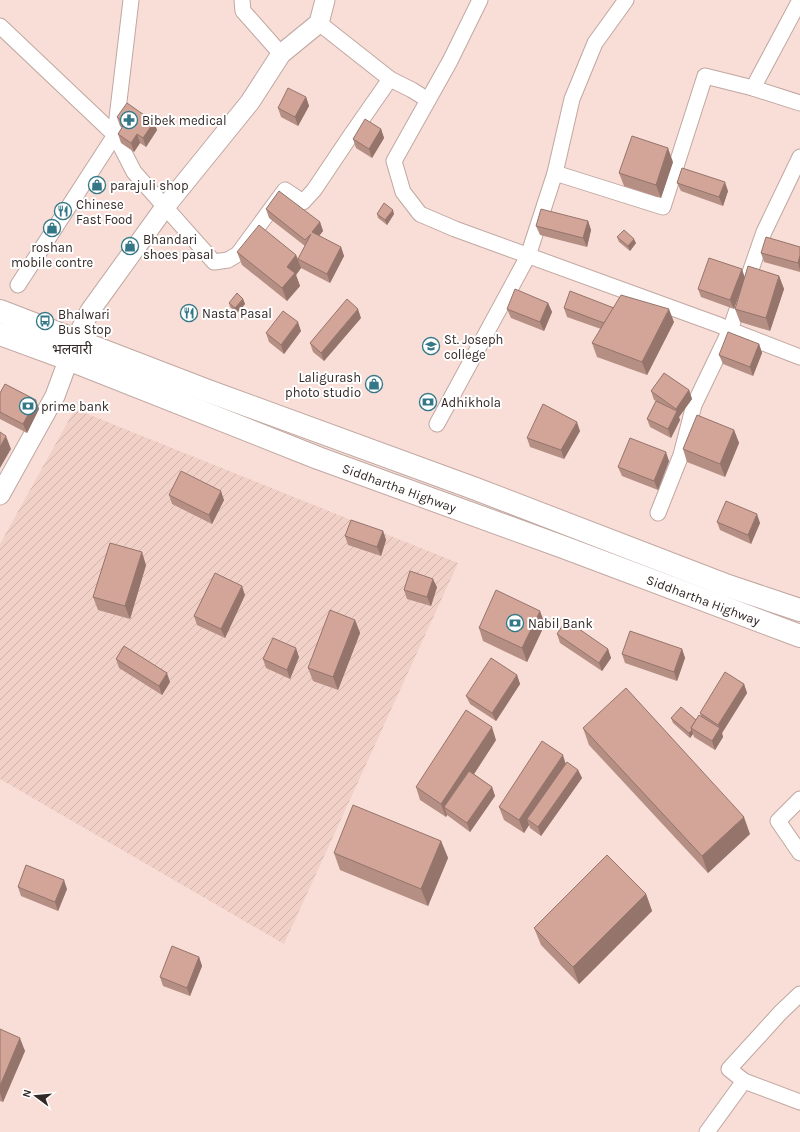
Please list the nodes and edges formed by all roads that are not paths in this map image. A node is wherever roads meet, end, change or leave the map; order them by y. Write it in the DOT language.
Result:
graph roads {
  1 [pos="131,0"];
  2 [pos="242,0"];
  3 [pos="325,0"];
  4 [pos="480,0"];
  5 [pos="626,0"];
  6 [pos="800,0"];
  7 [pos="319,23"];
  8 [pos="0,26"];
  9 [pos="281,54"];
  10 [pos="390,79"];
  11 [pos="753,88"];
  12 [pos="428,100"];
  13 [pos="800,103"];
  14 [pos="115,135"];
  15 [pos="800,157"];
  16 [pos="556,173"];
  17 [pos="165,207"];
  18 [pos="528,256"];
  19 [pos="18,285"];
  20 [pos="0,311"];
  21 [pos="730,330"];
  22 [pos="0,334"];
  23 [pos="76,340"];
  24 [pos="800,357"];
  25 [pos="68,359"];
  26 [pos="437,424"];
  27 [pos="0,495"];
  28 [pos="658,513"];
  29 [pos="800,610"];
  30 [pos="800,636"];
  31 [pos="800,799"];
  32 [pos="800,853"];
  33 [pos="800,994"];
  34 [pos="744,1081"];
  35 [pos="800,1102"];
  36 [pos="708,1132"];
  1 -- 14 [label="street"];
  2 -- 9 [label="street"];
  3 -- 7 [label="street"];
  4 -- 12 [label="street"];
  5 -- 16 [label="street"];
  6 -- 11 [label="street"];
  7 -- 9 [label="street"];
  7 -- 10 [label="street"];
  8 -- 14 [label="street"];
  9 -- 17 [label="street"];
  10 -- 12 [label="street"];
  10 -- 17 [label="street"];
  11 -- 13 [label="street"];
  11 -- 16 [label="street"];
  12 -- 18 [label="street"];
  14 -- 17 [label="street"];
  14 -- 19 [label="street"];
  15 -- 21 [label="street"];
  16 -- 18 [label="street"];
  17 -- 23 [label="street"];
  18 -- 21 [label="street"];
  18 -- 26 [label="street"];
  20 -- 23 [label="highway, Siddhartha Highway"];
  21 -- 24 [label="street"];
  21 -- 28 [label="street"];
  22 -- 25 [label="highway, Siddhartha Highway"];
  23 -- 25 [label="street"];
  23 -- 29 [label="highway, Siddhartha Highway"];
  25 -- 27 [label="street"];
  25 -- 30 [label="highway, Siddhartha Highway"];
  31 -- 32 [label="street"];
  33 -- 34 [label="street"];
  34 -- 35 [label="street"];
  34 -- 36 [label="street"];
}
